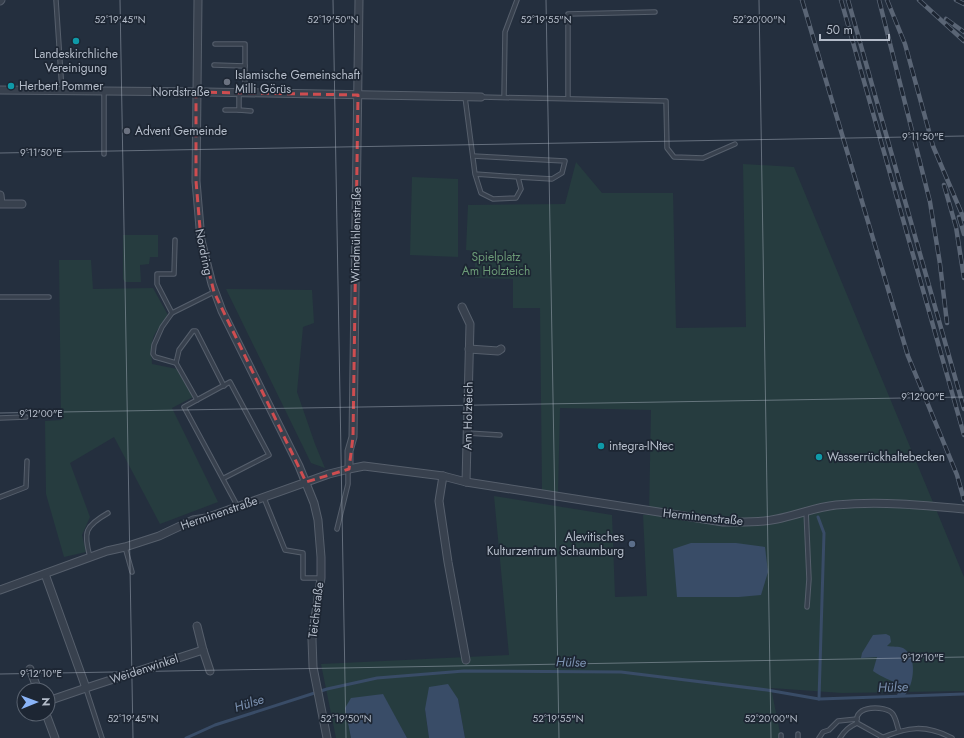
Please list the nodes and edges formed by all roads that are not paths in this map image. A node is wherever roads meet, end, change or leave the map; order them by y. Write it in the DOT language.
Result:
graph roads {
  1 [pos="56,0"];
  2 [pos="198,0"];
  3 [pos="359,0"];
  4 [pos="517,0"];
  5 [pos="655,12"];
  6 [pos="215,44"];
  7 [pos="214,65"];
  8 [pos="245,66"];
  9 [pos="0,90"];
  10 [pos="62,91"];
  11 [pos="104,91"];
  12 [pos="196,92"];
  13 [pos="242,92"];
  14 [pos="358,95"];
  15 [pos="465,96"];
  16 [pos="481,97"];
  17 [pos="504,97"];
  18 [pos="568,98"];
  19 [pos="225,110"];
  20 [pos="240,110"];
  21 [pos="251,111"];
  22 [pos="735,144"];
  23 [pos="104,154"];
  24 [pos="473,156"];
  25 [pos="475,174"];
  26 [pos="518,177"];
  27 [pos="0,195"];
  28 [pos="22,204"];
  29 [pos="175,240"];
  30 [pos="214,292"];
  31 [pos="0,297"];
  32 [pos="49,297"];
  33 [pos="462,307"];
  34 [pos="172,313"];
  35 [pos="470,349"];
  36 [pos="501,350"];
  37 [pos="176,363"];
  38 [pos="224,386"];
  39 [pos="197,400"];
  40 [pos="26,417"];
  41 [pos="0,418"];
  42 [pos="467,433"];
  43 [pos="500,434"];
  44 [pos="27,461"];
  45 [pos="348,468"];
  46 [pos="443,476"];
  47 [pos="224,478"];
  48 [pos="306,482"];
  49 [pos="466,482"];
  50 [pos="0,497"];
  51 [pos="264,498"];
  52 [pos="238,507"];
  53 [pos="806,510"];
  54 [pos="964,510"];
  55 [pos="108,513"];
  56 [pos="337,529"];
  57 [pos="125,547"];
  58 [pos="90,557"];
  59 [pos="132,572"];
  60 [pos="46,574"];
  61 [pos="321,578"];
  62 [pos="0,590"];
  63 [pos="807,607"];
  64 [pos="197,626"];
  65 [pos="203,650"];
  66 [pos="466,660"];
  67 [pos="30,669"];
  68 [pos="210,671"];
  69 [pos="35,682"];
  70 [pos="86,688"];
  71 [pos="56,698"];
  72 [pos="857,721"];
  73 [pos="49,722"];
  74 [pos="899,731"];
  75 [pos="55,738"];
  76 [pos="102,738"];
  77 [pos="327,738"];
  78 [pos="819,738"];
  79 [pos="840,738"];
  80 [pos="883,738"];
  81 [pos="952,738"];
  1 -- 10 [label="lane"];
  2 -- 12 [label="street, Nordring"];
  3 -- 14 [label="street, Windmühlenstraße"];
  4 -- 17 [label="lane"];
  5 -- 18 [label="lane"];
  6 -- 8 [label="lane"];
  7 -- 8 [label="lane"];
  8 -- 13 [label="lane"];
  9 -- 10 [label="street, Nordstraße"];
  10 -- 11 [label="street, Nordstraße"];
  11 -- 12 [label="street, Nordstraße"];
  11 -- 23 [label="lane"];
  12 -- 13 [label="street, Nordstraße"];
  12 -- 30 [label="street, Nordring"];
  13 -- 14 [label="street, Nordstraße"];
  13 -- 20 [label="lane"];
  14 -- 15 [label="street, Nordstraße"];
  14 -- 45 [label="street, Windmühlenstraße"];
  15 -- 16 [label="street, Nordstraße"];
  15 -- 24 [label="lane"];
  16 -- 17 [label="lane"];
  17 -- 18 [label="lane"];
  18 -- 22 [label="lane"];
  19 -- 20 [label="lane"];
  20 -- 21 [label="lane"];
  24 -- 25 [label="lane"];
  24 -- 26 [label="lane"];
  25 -- 26 [label="lane"];
  25 -- 26 [label="lane"];
  27 -- 28 [label="street"];
  29 -- 34 [label="lane"];
  30 -- 34 [label="lane"];
  30 -- 48 [label="street, Nordring"];
  31 -- 32 [label="lane"];
  33 -- 35 [label="street, Am Holzteich"];
  34 -- 37 [label="lane"];
  35 -- 36 [label="street"];
  35 -- 42 [label="street, Am Holzteich"];
  37 -- 38 [label="lane"];
  37 -- 39 [label="lane"];
  38 -- 39 [label="lane"];
  38 -- 47 [label="lane"];
  39 -- 47 [label="lane"];
  40 -- 41 [label="lane"];
  42 -- 43 [label="lane"];
  42 -- 49 [label="street, Am Holzteich"];
  44 -- 50 [label="lane"];
  45 -- 46 [label="street, Herminenstraße"];
  45 -- 48 [label="street, Herminenstraße"];
  45 -- 56 [label="lane"];
  46 -- 49 [label="street, Herminenstraße"];
  46 -- 66 [label="street"];
  47 -- 52 [label="lane"];
  48 -- 51 [label="street, Herminenstraße"];
  48 -- 61 [label="street, Teichstraße"];
  49 -- 53 [label="street, Herminenstraße"];
  51 -- 52 [label="street, Herminenstraße"];
  51 -- 61 [label="lane"];
  52 -- 57 [label="street, Herminenstraße"];
  53 -- 54 [label="street, Herminenstraße"];
  53 -- 63 [label="lane"];
  55 -- 58 [label="lane"];
  57 -- 58 [label="street, Herminenstraße"];
  57 -- 59 [label="lane"];
  58 -- 60 [label="street, Herminenstraße"];
  60 -- 62 [label="street, Herminenstraße"];
  60 -- 70 [label="street"];
  61 -- 77 [label="street, Teichstraße"];
  64 -- 65 [label="street"];
  65 -- 68 [label="street"];
  65 -- 70 [label="street, Weidenwinkel"];
  67 -- 69 [label="street"];
  70 -- 71 [label="street, Weidenwinkel"];
  70 -- 76 [label="lane"];
  72 -- 74 [label="lane"];
  72 -- 78 [label="lane"];
  72 -- 79 [label="lane"];
  72 -- 80 [label="lane"];
  73 -- 75 [label="street"];
  74 -- 80 [label="lane"];
  74 -- 81 [label="lane"];
}
